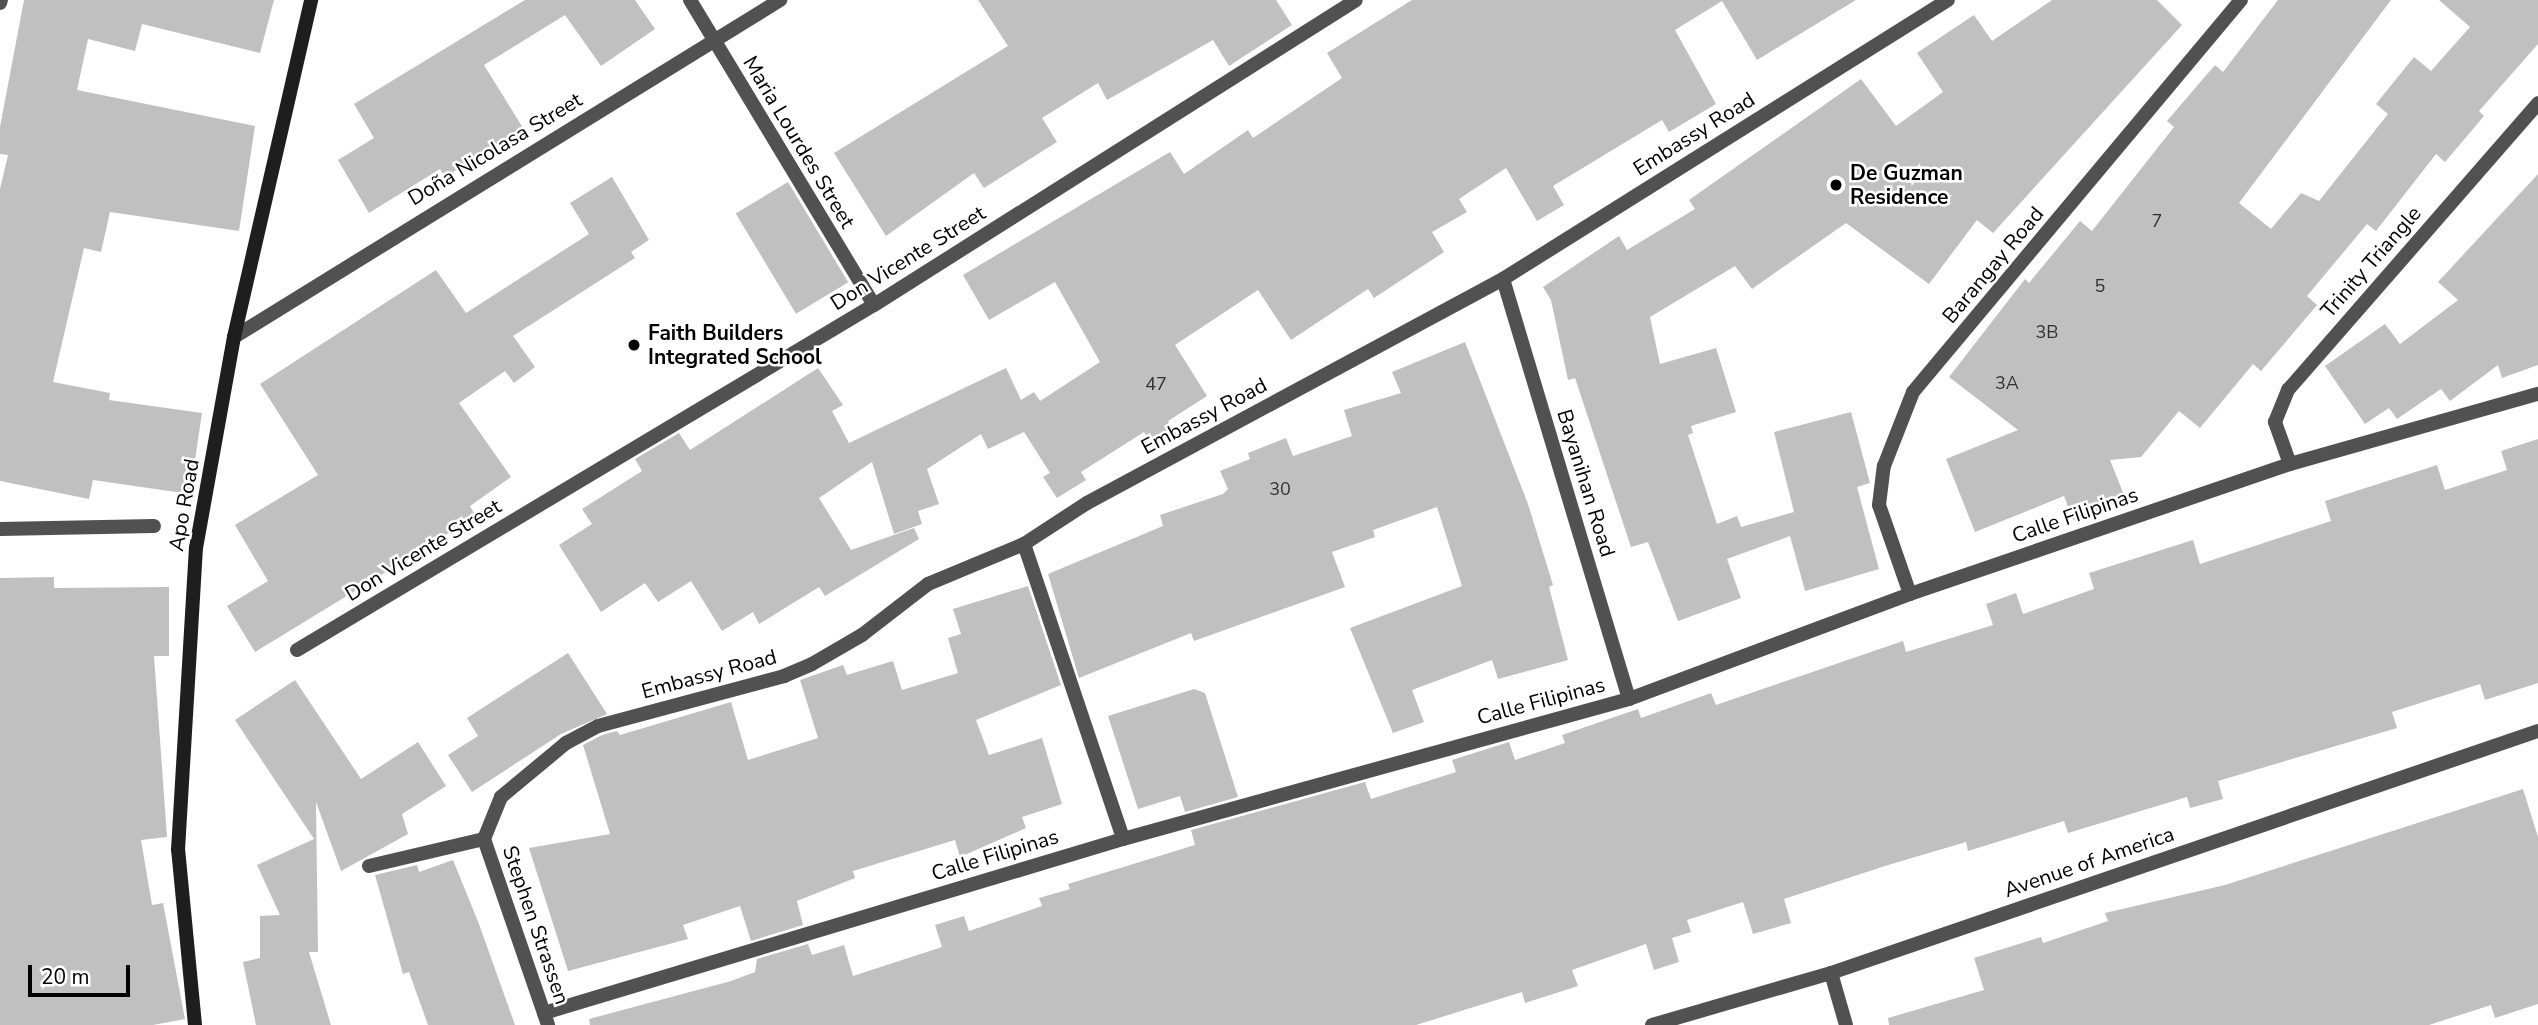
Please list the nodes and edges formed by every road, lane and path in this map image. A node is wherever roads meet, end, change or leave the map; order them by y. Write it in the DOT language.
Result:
graph roads {
  1 [pos="310,0"];
  2 [pos="690,0"];
  3 [pos="779,0"];
  4 [pos="1356,0"];
  5 [pos="1948,0"];
  6 [pos="2241,0"];
  7 [pos="713,41"];
  8 [pos="2538,103"];
  9 [pos="1503,279"];
  10 [pos="874,305"];
  11 [pos="234,337"];
  12 [pos="2538,394"];
  13 [pos="2290,464"];
  14 [pos="154,526"];
  15 [pos="0,529"];
  16 [pos="1024,544"];
  17 [pos="1910,594"];
  18 [pos="297,650"];
  19 [pos="1629,699"];
  20 [pos="2538,731"];
  21 [pos="484,839"];
  22 [pos="1123,839"];
  23 [pos="369,866"];
  24 [pos="1831,972"];
  25 [pos="546,1019"];
  26 [pos="195,1025"];
  27 [pos="1652,1025"];
  28 [pos="1846,1025"];
  1 -- 11 [label="street, Apo Road"];
  2 -- 7 [label="street, Maria Lourdes Street"];
  3 -- 7 [label="street, Doña Nicolasa Street"];
  4 -- 10 [label="street, Don Vicente Street"];
  5 -- 9 [label="street, Embassy Road"];
  6 -- 17 [label="street, Barangay Road"];
  7 -- 10 [label="street, Maria Lourdes Street"];
  7 -- 11 [label="street, Doña Nicolasa Street"];
  8 -- 13 [label="street, Trinity Triangle"];
  9 -- 16 [label="street, Embassy Road"];
  9 -- 19 [label="street, Bayanihan Road"];
  10 -- 18 [label="street, Don Vicente Street"];
  11 -- 26 [label="street, Apo Road"];
  12 -- 13 [label="street, Calle Filipinas"];
  13 -- 17 [label="street, Calle Filipinas"];
  14 -- 15 [label="street"];
  16 -- 21 [label="street, Embassy Road"];
  16 -- 22 [label="street"];
  17 -- 19 [label="street, Calle Filipinas"];
  19 -- 22 [label="street, Calle Filipinas"];
  20 -- 24 [label="street, Avenue of America"];
  21 -- 23 [label="street"];
  21 -- 25 [label="street, Stephen Strassen"];
  22 -- 25 [label="street, Calle Filipinas"];
  24 -- 27 [label="street, Avenue of America"];
  24 -- 28 [label="street"];
}
